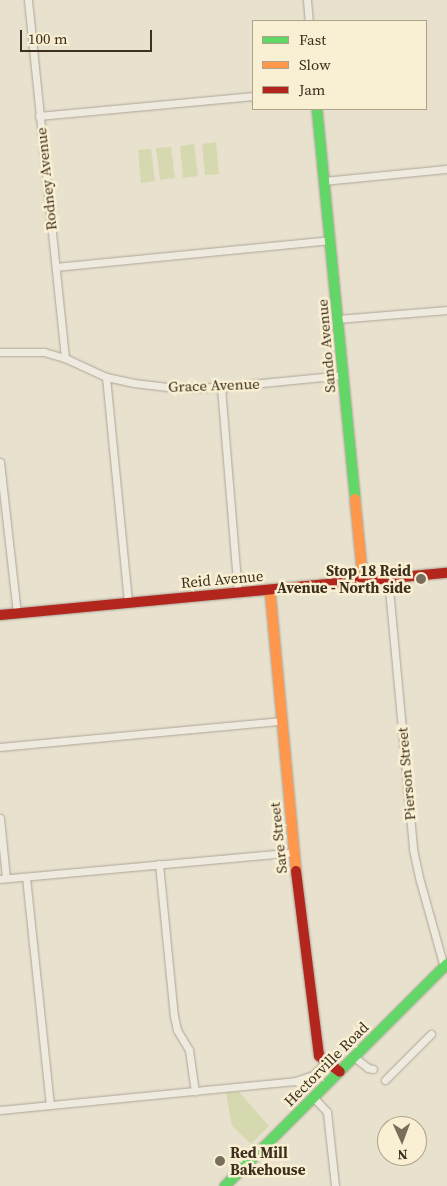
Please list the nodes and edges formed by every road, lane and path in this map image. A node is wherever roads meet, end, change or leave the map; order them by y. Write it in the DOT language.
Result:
graph roads {
  1 [pos="28,0"];
  2 [pos="307,0"];
  3 [pos="309,20"];
  4 [pos="252,96"];
  5 [pos="317,110"];
  6 [pos="39,116"];
  7 [pos="447,169"];
  8 [pos="324,181"];
  9 [pos="331,240"];
  10 [pos="56,267"];
  11 [pos="447,310"];
  12 [pos="338,319"];
  13 [pos="0,352"];
  14 [pos="64,358"];
  15 [pos="343,375"];
  16 [pos="106,377"];
  17 [pos="221,387"];
  18 [pos="0,462"];
  19 [pos="1,482"];
  20 [pos="447,573"];
  21 [pos="388,578"];
  22 [pos="363,581"];
  23 [pos="270,590"];
  24 [pos="238,593"];
  25 [pos="128,602"];
  26 [pos="17,614"];
  27 [pos="0,615"];
  28 [pos="281,720"];
  29 [pos="0,747"];
  30 [pos="0,818"];
  31 [pos="294,852"];
  32 [pos="159,864"];
  33 [pos="26,876"];
  34 [pos="3,879"];
  35 [pos="446,965"];
  36 [pos="431,1034"];
  37 [pos="325,1063"];
  38 [pos="340,1072"];
  39 [pos="385,1080"];
  40 [pos="195,1092"];
  41 [pos="314,1098"];
  42 [pos="50,1104"];
  43 [pos="0,1110"];
  44 [pos="226,1186"];
  45 [pos="335,1186"];
  1 -- 6 [label="street, Rodney Avenue"];
  2 -- 3 [label="street"];
  4 -- 6 [label="street"];
  5 -- 8 [label="street, Sando Avenue"];
  6 -- 10 [label="street, Rodney Avenue"];
  7 -- 8 [label="street"];
  8 -- 9 [label="street, Sando Avenue"];
  9 -- 10 [label="street"];
  9 -- 12 [label="street, Sando Avenue"];
  10 -- 14 [label="street, Rodney Avenue"];
  11 -- 12 [label="street"];
  12 -- 15 [label="street, Sando Avenue"];
  13 -- 14 [label="street, Grace Avenue"];
  14 -- 16 [label="street, Grace Avenue"];
  15 -- 17 [label="street, Grace Avenue"];
  15 -- 22 [label="street, Sando Avenue"];
  16 -- 17 [label="street, Grace Avenue"];
  16 -- 25 [label="street"];
  17 -- 24 [label="street"];
  18 -- 19 [label="street"];
  19 -- 26 [label="street"];
  20 -- 21 [label="street, Reid Avenue"];
  21 -- 22 [label="street, Reid Avenue"];
  21 -- 35 [label="street, Pierson Street"];
  22 -- 23 [label="street, Reid Avenue"];
  23 -- 24 [label="street, Reid Avenue"];
  23 -- 28 [label="street, Sare Street"];
  24 -- 25 [label="street, Reid Avenue"];
  25 -- 26 [label="street, Reid Avenue"];
  26 -- 27 [label="street, Reid Avenue"];
  28 -- 29 [label="street"];
  28 -- 31 [label="street, Sare Street"];
  30 -- 34 [label="street"];
  31 -- 32 [label="street"];
  31 -- 37 [label="street, Sare Street"];
  32 -- 33 [label="street"];
  32 -- 40 [label="street"];
  33 -- 34 [label="street"];
  33 -- 42 [label="street"];
  35 -- 38 [label="street, Hectorville Road"];
  36 -- 39 [label="street"];
  37 -- 38 [label="street"];
  37 -- 40 [label="street"];
  38 -- 41 [label="street, Hectorville Road"];
  40 -- 42 [label="street"];
  41 -- 44 [label="street, Hectorville Road"];
  41 -- 45 [label="street"];
  42 -- 43 [label="street"];
}
